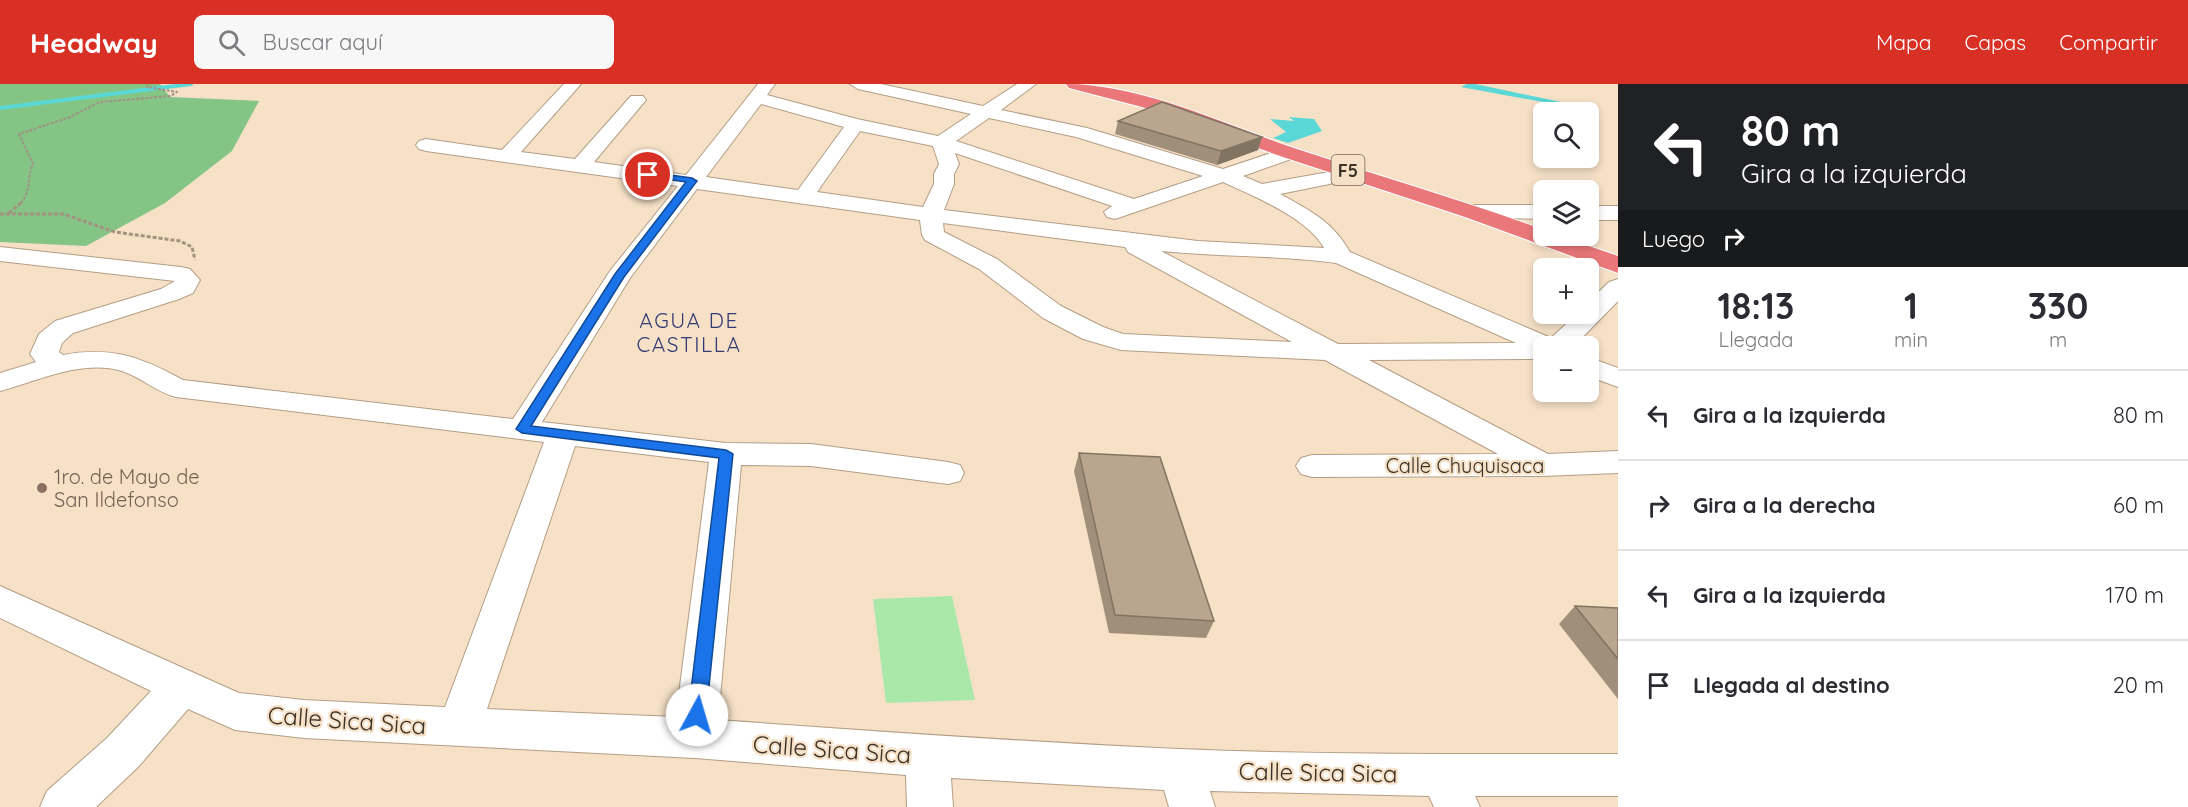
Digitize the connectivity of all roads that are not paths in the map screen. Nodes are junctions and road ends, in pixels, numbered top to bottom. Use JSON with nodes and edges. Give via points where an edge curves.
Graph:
{"nodes":[{"id":1,"x":573,"y":84,"type":"edge"},
{"id":2,"x":858,"y":84,"type":"edge"},
{"id":3,"x":1028,"y":84,"type":"edge"},
{"id":4,"x":1075,"y":84,"type":"edge"},
{"id":5,"x":888,"y":87,"type":"edge"},
{"id":6,"x":762,"y":91,"type":"edge"},
{"id":7,"x":637,"y":99,"type":"dead end"},
{"id":8,"x":985,"y":111,"type":"junction"},
{"id":9,"x":855,"y":124,"type":"junction"},
{"id":10,"x":941,"y":142,"type":"junction"},
{"id":11,"x":426,"y":145,"type":"dead end"},
{"id":12,"x":1290,"y":153,"type":"junction"},
{"id":13,"x":507,"y":156,"type":"junction"},
{"id":14,"x":580,"y":166,"type":"junction"},
{"id":15,"x":1357,"y":173,"type":"junction"},
{"id":16,"x":1226,"y":176,"type":"junction"},
{"id":17,"x":692,"y":181,"type":"junction"},
{"id":18,"x":1260,"y":191,"type":"junction"},
{"id":19,"x":804,"y":196,"type":"junction"},
{"id":20,"x":1135,"y":206,"type":"junction"},
{"id":21,"x":1473,"y":212,"type":"junction"},
{"id":22,"x":1533,"y":212,"type":"edge"},
{"id":23,"x":1599,"y":213,"type":"edge"},
{"id":24,"x":1618,"y":213,"type":"edge"},
{"id":25,"x":931,"y":214,"type":"junction"},
{"id":26,"x":1058,"y":232,"type":"junction"},
{"id":27,"x":1119,"y":239,"type":"junction"},
{"id":28,"x":0,"y":254,"type":"edge"},
{"id":29,"x":1341,"y":257,"type":"junction"},
{"id":30,"x":1618,"y":264,"type":"edge"},
{"id":31,"x":1618,"y":287,"type":"edge"},
{"id":32,"x":1569,"y":336,"type":"edge"},
{"id":33,"x":1533,"y":340,"type":"edge"},
{"id":34,"x":1533,"y":351,"type":"edge"},
{"id":35,"x":1336,"y":352,"type":"junction"},
{"id":36,"x":57,"y":365,"type":"junction"},
{"id":37,"x":1599,"y":370,"type":"edge"},
{"id":38,"x":1618,"y":378,"type":"edge"},
{"id":39,"x":0,"y":382,"type":"edge"},
{"id":40,"x":522,"y":429,"type":"junction"},
{"id":41,"x":563,"y":434,"type":"junction"},
{"id":42,"x":726,"y":454,"type":"junction"},
{"id":43,"x":1618,"y":462,"type":"edge"},
{"id":44,"x":1543,"y":465,"type":"junction"},
{"id":45,"x":1312,"y":466,"type":"dead end"},
{"id":46,"x":948,"y":473,"type":"dead end"},
{"id":47,"x":0,"y":601,"type":"edge"},
{"id":48,"x":182,"y":686,"type":"junction"},
{"id":49,"x":459,"y":727,"type":"junction"},
{"id":50,"x":695,"y":738,"type":"junction"},
{"id":51,"x":928,"y":756,"type":"junction"},
{"id":52,"x":1618,"y":775,"type":"edge"},
{"id":53,"x":1186,"y":788,"type":"edge"},
{"id":54,"x":1450,"y":791,"type":"edge"},
{"id":55,"x":63,"y":807,"type":"edge"},
{"id":56,"x":930,"y":807,"type":"edge"}],
"edges":[{"from":1,"to":13,"type":"street"},
{"from":2,"to":5,"type":"street"},
{"from":3,"to":8,"type":"street"},
{"from":4,"to":12,"type":"highway","number":"F5","via":[[1148,103]]},
{"from":5,"to":8,"type":"street"},
{"from":6,"to":9,"type":"street"},
{"from":6,"to":17,"type":"street"},
{"from":7,"to":14,"type":"street"},
{"from":8,"to":10,"type":"street"},
{"from":8,"to":16,"type":"street","via":[[1080,132]]},
{"from":9,"to":10,"type":"street"},
{"from":9,"to":19,"type":"street"},
{"from":10,"to":20,"type":"street"},
{"from":10,"to":25,"type":"street","via":[[949,164]]},
{"from":11,"to":13,"type":"street"},
{"from":12,"to":15,"type":"highway","number":"F5"},
{"from":12,"to":16,"type":"street"},
{"from":13,"to":14,"type":"street"},
{"from":14,"to":17,"type":"street"},
{"from":15,"to":18,"type":"street"},
{"from":15,"to":21,"type":"highway","number":"F5"},
{"from":16,"to":18,"type":"street"},
{"from":16,"to":20,"type":"street"},
{"from":17,"to":19,"type":"street"},
{"from":17,"to":40,"type":"street","via":[[619,276]]},
{"from":18,"to":29,"type":"street","via":[[1304,215],[1329,236]]},
{"from":19,"to":25,"type":"street"},
{"from":20,"to":26,"type":"street"},
{"from":21,"to":22,"type":"street"},
{"from":21,"to":30,"type":"highway","number":"F5"},
{"from":23,"to":24,"type":"street"},
{"from":25,"to":26,"type":"street"},
{"from":25,"to":35,"type":"street","via":[[933,235],[988,264],[1052,312],[1093,333],[1121,342]]},
{"from":26,"to":27,"type":"street"},
{"from":27,"to":29,"type":"street"},
{"from":27,"to":35,"type":"street"},
{"from":28,"to":36,"type":"street","via":[[161,271],[181,274],[188,280],[184,288],[170,294],[64,327],[49,340],[44,354]]},
{"from":29,"to":33,"type":"street"},
{"from":31,"to":32,"type":"street"},
{"from":34,"to":35,"type":"street"},
{"from":35,"to":44,"type":"street"},
{"from":36,"to":39,"type":"street"},
{"from":36,"to":40,"type":"street","via":[[93,360],[122,362],[176,388]]},
{"from":37,"to":38,"type":"street"},
{"from":40,"to":41,"type":"street"},
{"from":41,"to":42,"type":"street"},
{"from":41,"to":49,"type":"street"},
{"from":42,"to":46,"type":"street","via":[[812,455]]},
{"from":42,"to":50,"type":"street"},
{"from":43,"to":44,"type":"street","name":"Calle Chuquisaca"},
{"from":44,"to":45,"type":"street","name":"Calle Chuquisaca"},
{"from":47,"to":48,"type":"street","name":"Calle Sica Sica"},
{"from":48,"to":49,"type":"street","name":"Calle Sica Sica","via":[[235,711],[304,719]]},
{"from":48,"to":55,"type":"street","via":[[123,752]]},
{"from":49,"to":50,"type":"street","name":"Calle Sica Sica"},
{"from":50,"to":51,"type":"street","name":"Calle Sica Sica"},
{"from":51,"to":53,"type":"street","name":"Calle Sica Sica"},
{"from":51,"to":56,"type":"street"},
{"from":52,"to":54,"type":"street","name":"Calle Sica Sica"},
{"from":53,"to":54,"type":"street","name":"Calle Sica Sica"}]}
